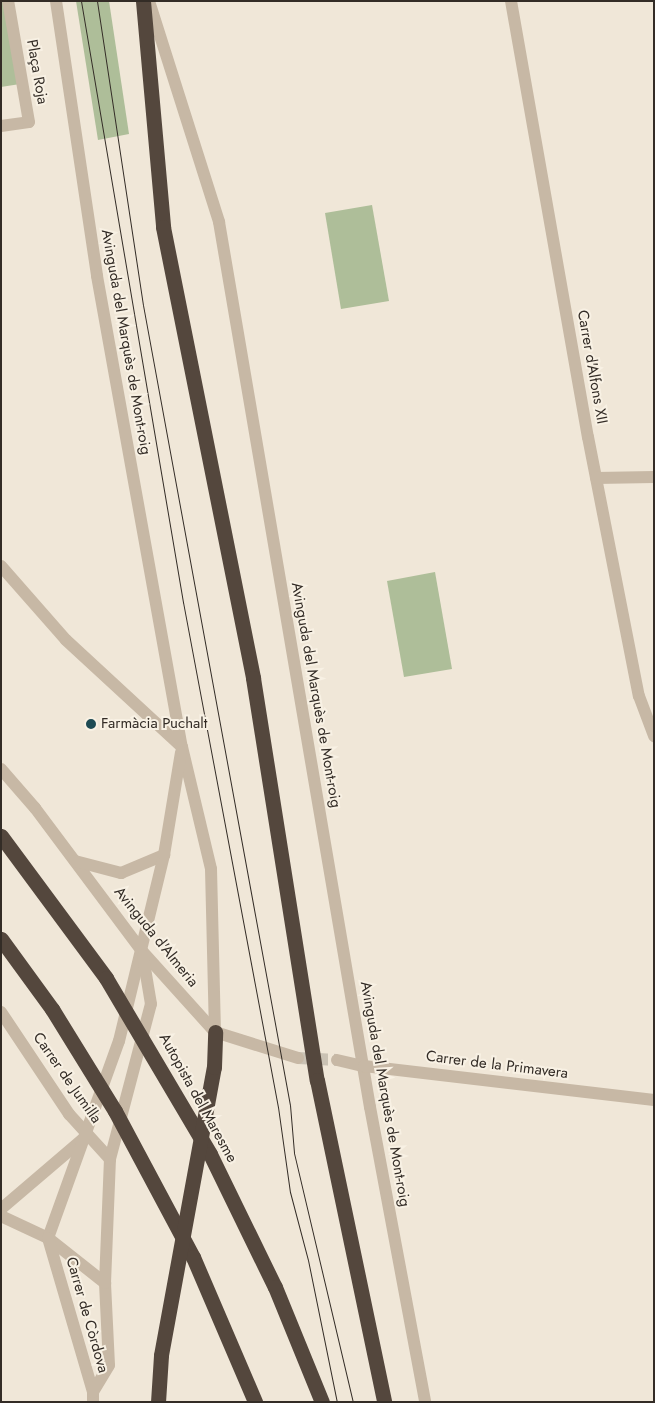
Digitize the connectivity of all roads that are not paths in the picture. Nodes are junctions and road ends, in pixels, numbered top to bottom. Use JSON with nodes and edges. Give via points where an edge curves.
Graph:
{"nodes":[{"id":1,"x":8,"y":1,"type":"edge"},
{"id":2,"x":56,"y":1,"type":"edge"},
{"id":3,"x":143,"y":1,"type":"edge"},
{"id":4,"x":149,"y":1,"type":"edge"},
{"id":5,"x":511,"y":1,"type":"edge"},
{"id":6,"x":1,"y":126,"type":"edge"},
{"id":7,"x":654,"y":477,"type":"edge"},
{"id":8,"x":596,"y":478,"type":"junction"},
{"id":9,"x":1,"y":566,"type":"edge"},
{"id":10,"x":654,"y":736,"type":"edge"},
{"id":11,"x":182,"y":747,"type":"junction"},
{"id":12,"x":1,"y":769,"type":"edge"},
{"id":13,"x":1,"y":836,"type":"edge"},
{"id":14,"x":164,"y":855,"type":"junction"},
{"id":15,"x":76,"y":861,"type":"junction"},
{"id":16,"x":1,"y":939,"type":"edge"},
{"id":17,"x":142,"y":951,"type":"junction"},
{"id":18,"x":1,"y":1012,"type":"edge"},
{"id":19,"x":215,"y":1032,"type":"junction"},
{"id":20,"x":298,"y":1058,"type":"tunnel mouth"},
{"id":21,"x":337,"y":1060,"type":"tunnel mouth"},
{"id":22,"x":364,"y":1066,"type":"junction"},
{"id":23,"x":654,"y":1100,"type":"edge"},
{"id":24,"x":86,"y":1136,"type":"junction"},
{"id":25,"x":110,"y":1159,"type":"junction"},
{"id":26,"x":1,"y":1209,"type":"edge"},
{"id":27,"x":1,"y":1216,"type":"edge"},
{"id":28,"x":48,"y":1238,"type":"junction"},
{"id":29,"x":105,"y":1284,"type":"junction"},
{"id":30,"x":93,"y":1397,"type":"edge"},
{"id":31,"x":158,"y":1402,"type":"edge"},
{"id":32,"x":256,"y":1402,"type":"edge"},
{"id":33,"x":322,"y":1402,"type":"edge"},
{"id":34,"x":384,"y":1402,"type":"edge"},
{"id":35,"x":424,"y":1402,"type":"edge"}],
"edges":[{"from":1,"to":6,"type":"street","name":"Plaça Roja","via":[[29,122]]},
{"from":2,"to":11,"type":"street","name":"Avinguda del Marquès de Mont-roig","via":[[97,276]]},
{"from":3,"to":34,"type":"highway","via":[[164,227],[253,678],[317,1080]]},
{"from":4,"to":22,"type":"street","name":"Avinguda del Marquès de Mont-roig","via":[[219,222]]},
{"from":5,"to":8,"type":"street","name":"Carrer d'Alfons XII"},
{"from":7,"to":8,"type":"street"},
{"from":8,"to":10,"type":"street","name":"Carrer d'Alfons XII","via":[[639,696]]},
{"from":9,"to":11,"type":"street","via":[[66,640]]},
{"from":11,"to":14,"type":"street","name":"Avinguda del Marquès de Mont-roig"},
{"from":11,"to":19,"type":"street","name":"Avinguda del Marquès de Mont-roig","via":[[211,869]]},
{"from":12,"to":15,"type":"street","name":"Avinguda d'Almeria"},
{"from":13,"to":33,"type":"highway","name":"Autopista del Maresme","via":[[106,978],[196,1130],[275,1287]]},
{"from":14,"to":15,"type":"street","name":"Avinguda d'Almeria","via":[[121,873]]},
{"from":14,"to":17,"type":"street","name":"Avinguda del Marquès de Mont-roig"},
{"from":15,"to":17,"type":"street","name":"Avinguda d'Almeria"},
{"from":16,"to":32,"type":"highway","via":[[52,1010],[116,1111],[200,1272]]},
{"from":17,"to":19,"type":"street","name":"Avinguda d'Almeria"},
{"from":17,"to":24,"type":"street","name":"Avinguda del Marquès de Mont-roig","via":[[119,1041]]},
{"from":17,"to":25,"type":"street","name":"Avinguda del Marquès de Mont-roig","via":[[151,1004]]},
{"from":18,"to":24,"type":"street","name":"Carrer de Jumilla"},
{"from":19,"to":20,"type":"street"},
{"from":19,"to":31,"type":"highway","via":[[214,1068],[161,1355]]},
{"from":21,"to":22,"type":"street","name":"Carrer de la Primavera"},
{"from":22,"to":23,"type":"street","name":"Carrer de la Primavera"},
{"from":22,"to":35,"type":"street","name":"Avinguda del Marquès de Mont-roig"},
{"from":24,"to":25,"type":"street","name":"Carrer de Jumilla"},
{"from":24,"to":26,"type":"street"},
{"from":24,"to":28,"type":"street","name":"Avinguda del Marquès de Mont-roig"},
{"from":25,"to":29,"type":"street","name":"Avinguda del Marquès de Mont-roig"},
{"from":27,"to":28,"type":"street","name":"Carrer de Còrdova"},
{"from":28,"to":29,"type":"street","name":"Carrer de Còrdova"},
{"from":28,"to":30,"type":"street","name":"Carrer de Còrdova"},
{"from":29,"to":30,"type":"street","name":"Avinguda del Marquès de Mont-roig","via":[[109,1365]]}]}
